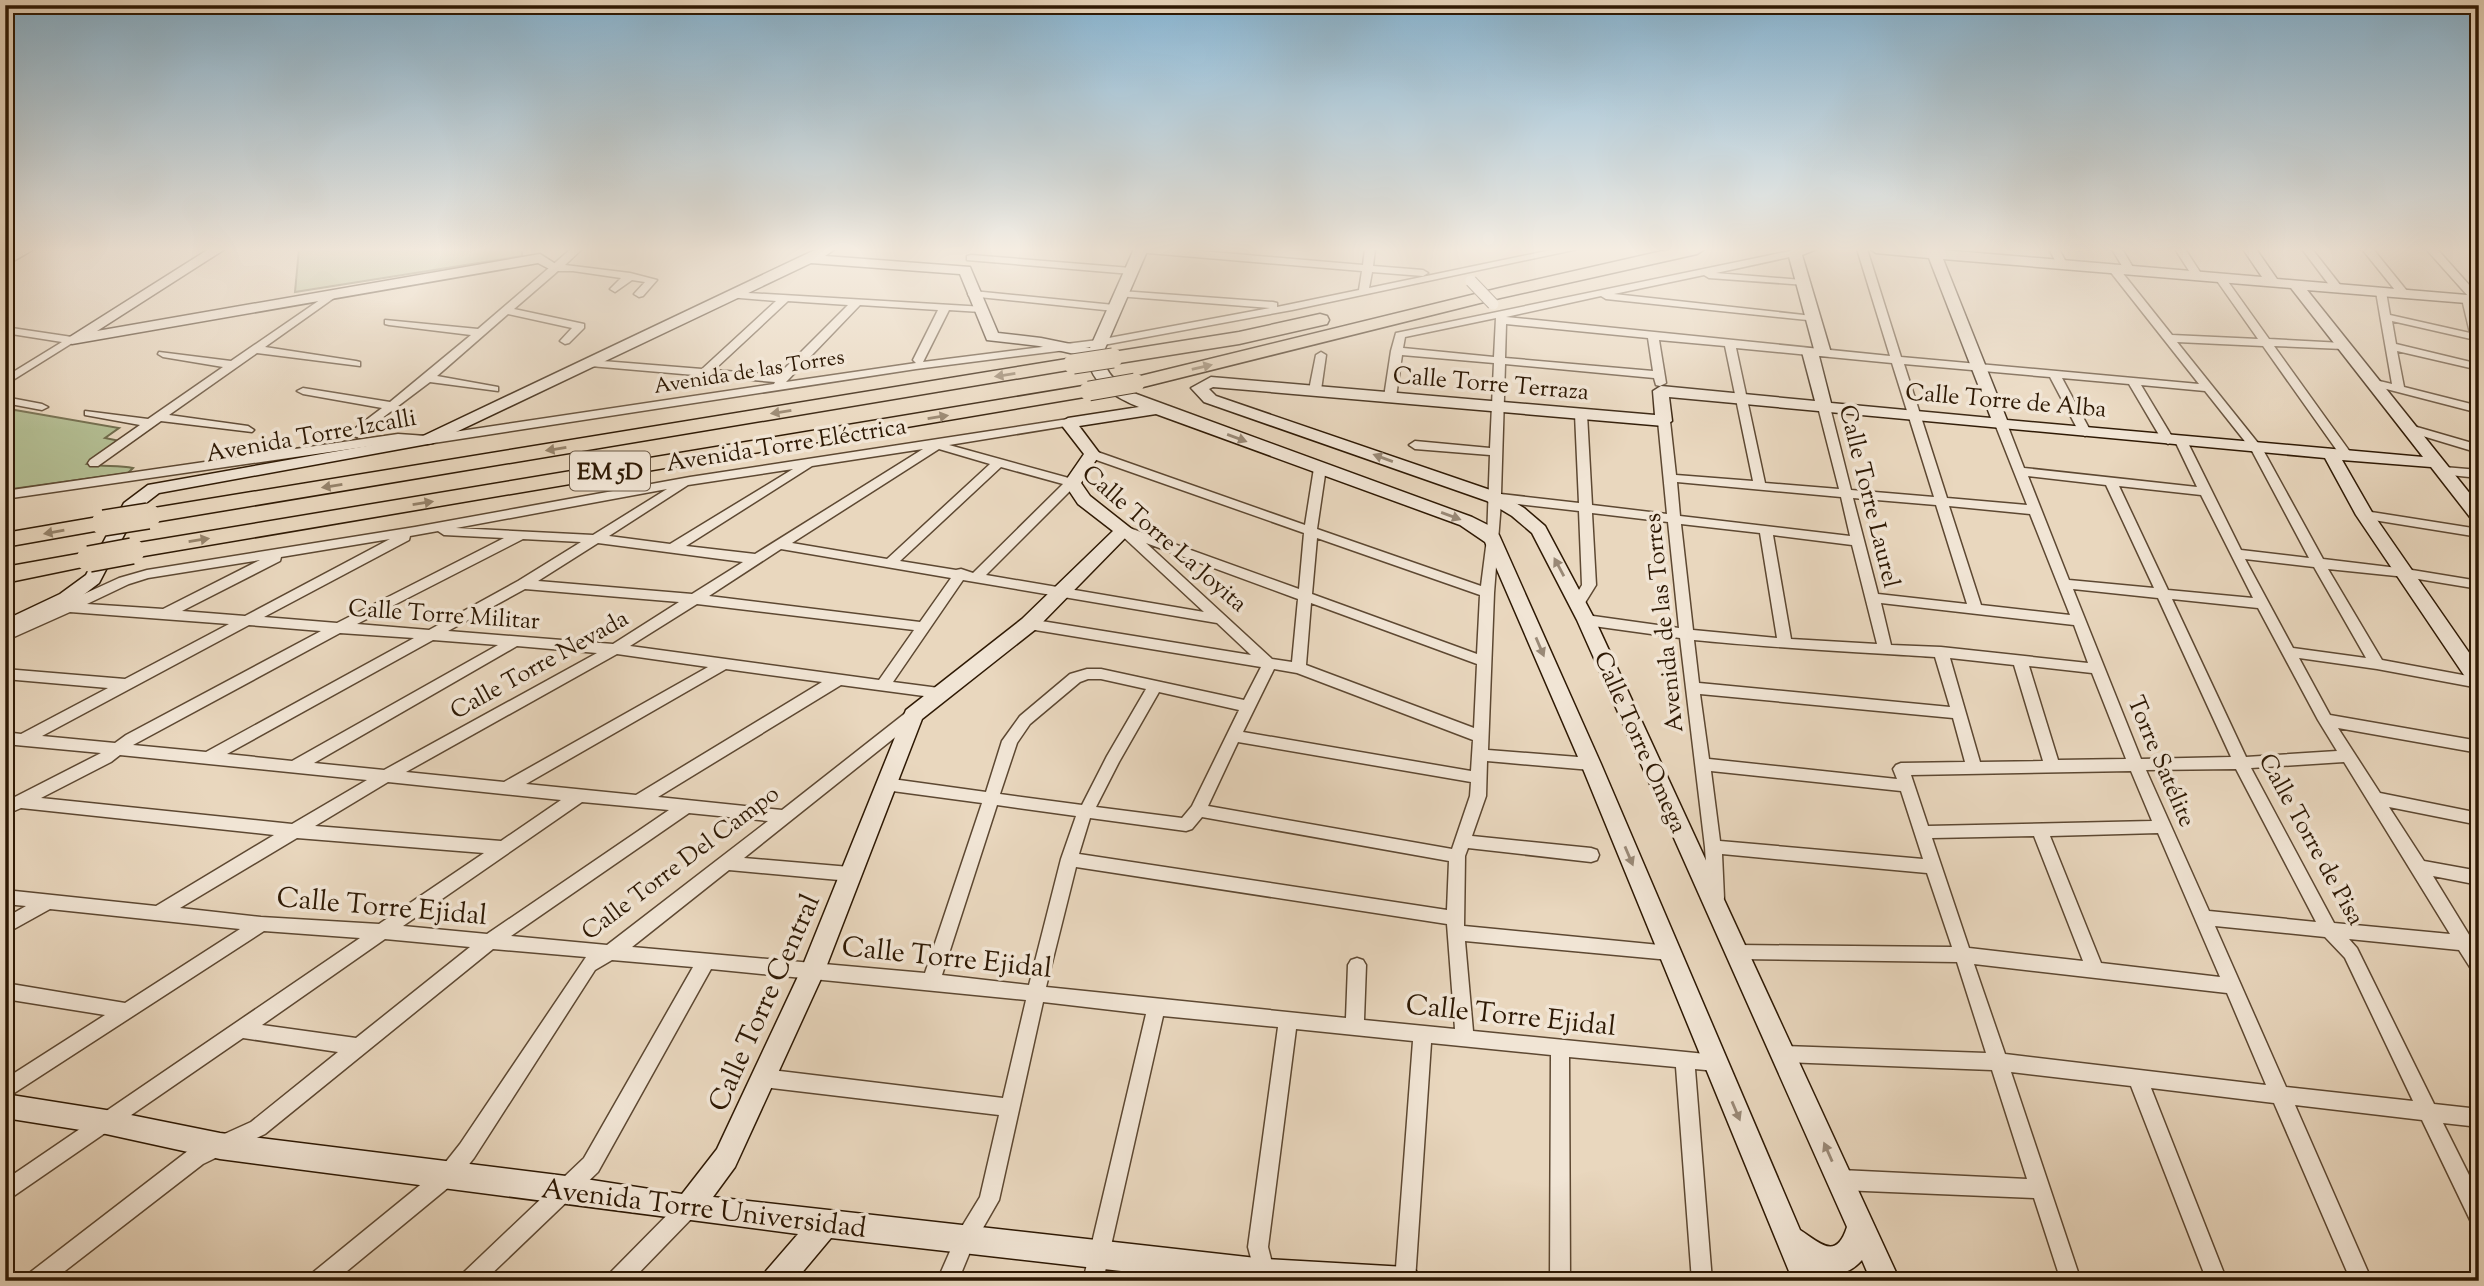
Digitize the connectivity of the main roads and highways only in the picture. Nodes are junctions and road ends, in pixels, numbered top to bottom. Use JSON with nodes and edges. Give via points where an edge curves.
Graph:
{"nodes":[{"id":1,"x":1374,"y":309,"type":"edge"},
{"id":2,"x":1435,"y":309,"type":"edge"},
{"id":3,"x":5,"y":540,"type":"edge"},
{"id":4,"x":5,"y":575,"type":"edge"}],
"edges":[{"from":1,"to":3,"type":"highway","number":"EM 5D","one_way":true,"bridge":true,"via":[[1239,338],[1066,356]]},
{"from":4,"to":2,"type":"highway","number":"EM 5D","one_way":true,"bridge":true,"via":[[1135,383]]}]}
